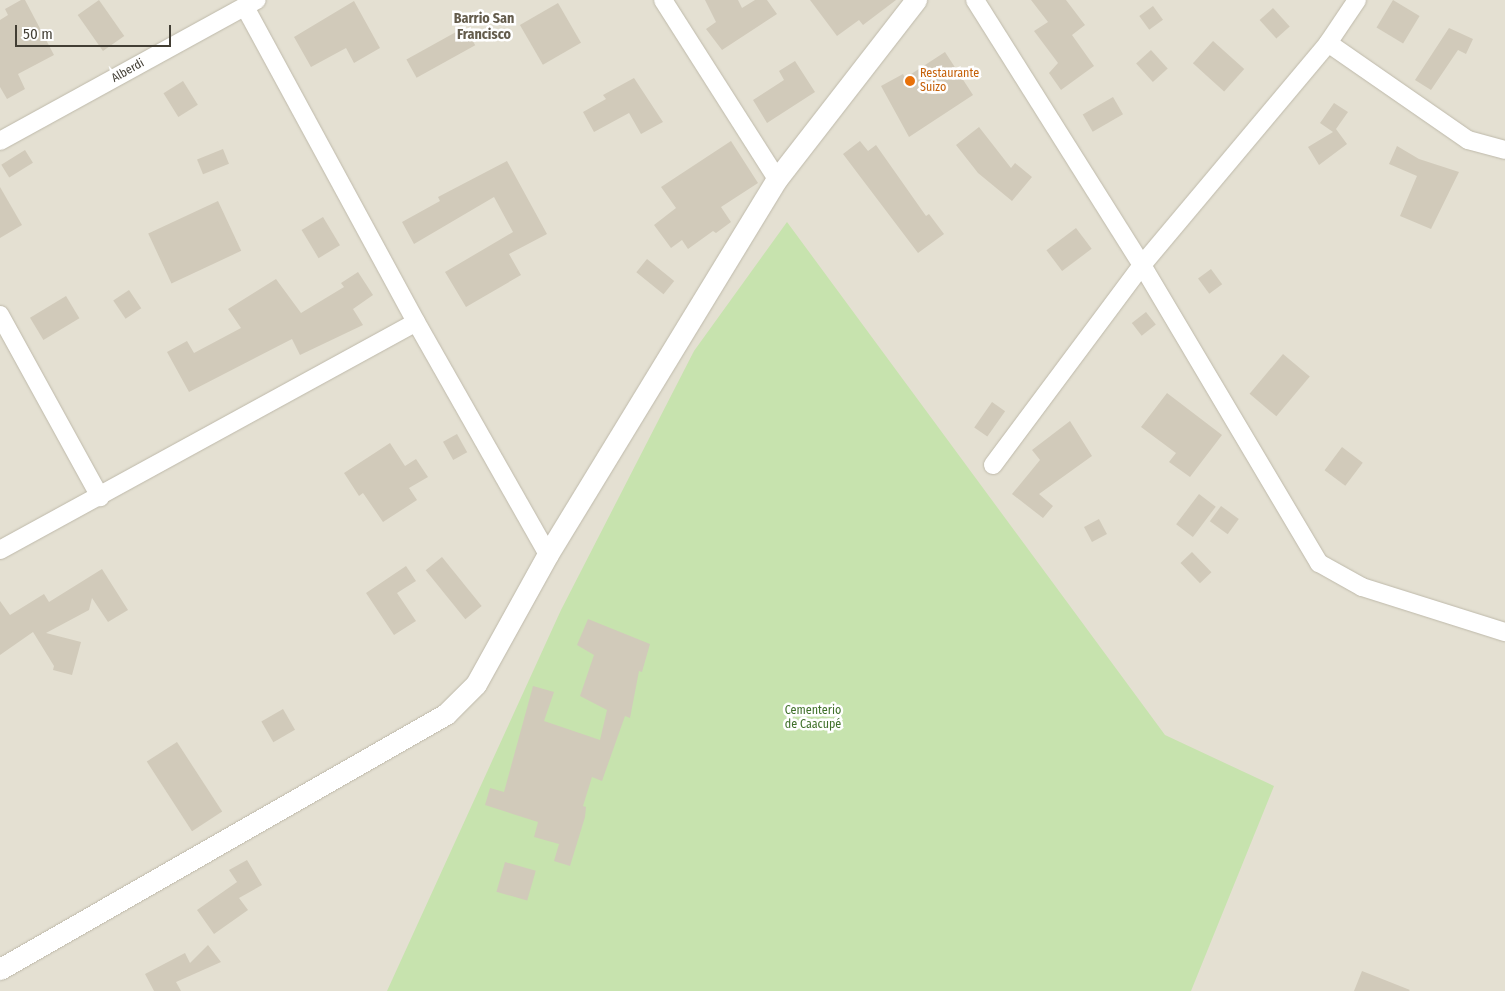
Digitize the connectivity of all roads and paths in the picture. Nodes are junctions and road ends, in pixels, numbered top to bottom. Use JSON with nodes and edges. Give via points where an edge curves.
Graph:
{"nodes":[{"id":1,"x":663,"y":0,"type":"edge"},
{"id":2,"x":916,"y":0,"type":"edge"},
{"id":3,"x":975,"y":0,"type":"edge"},
{"id":4,"x":1357,"y":0,"type":"edge"},
{"id":5,"x":251,"y":4,"type":"edge"},
{"id":6,"x":1328,"y":43,"type":"junction"},
{"id":7,"x":0,"y":141,"type":"edge"},
{"id":8,"x":1505,"y":150,"type":"edge"},
{"id":9,"x":777,"y":179,"type":"junction"},
{"id":10,"x":1142,"y":265,"type":"junction"},
{"id":11,"x":0,"y":315,"type":"edge"},
{"id":12,"x":416,"y":322,"type":"junction"},
{"id":13,"x":993,"y":465,"type":"dead end"},
{"id":14,"x":100,"y":497,"type":"junction"},
{"id":15,"x":0,"y":550,"type":"edge"},
{"id":16,"x":548,"y":554,"type":"junction"},
{"id":17,"x":1505,"y":632,"type":"edge"},
{"id":18,"x":0,"y":969,"type":"edge"}],
"edges":[{"from":1,"to":9,"type":"street"},
{"from":2,"to":9,"type":"street"},
{"from":3,"to":10,"type":"street"},
{"from":4,"to":6,"type":"street"},
{"from":5,"to":7,"type":"street","name":"Alberdi"},
{"from":5,"to":12,"type":"street"},
{"from":6,"to":8,"type":"street","via":[[1468,140]]},
{"from":6,"to":10,"type":"street"},
{"from":9,"to":16,"type":"street"},
{"from":10,"to":13,"type":"street"},
{"from":10,"to":17,"type":"street","via":[[1319,563],[1362,586]]},
{"from":11,"to":14,"type":"street"},
{"from":12,"to":14,"type":"street"},
{"from":12,"to":16,"type":"street"},
{"from":14,"to":15,"type":"street"},
{"from":16,"to":18,"type":"street","via":[[476,684],[446,714]]}]}
